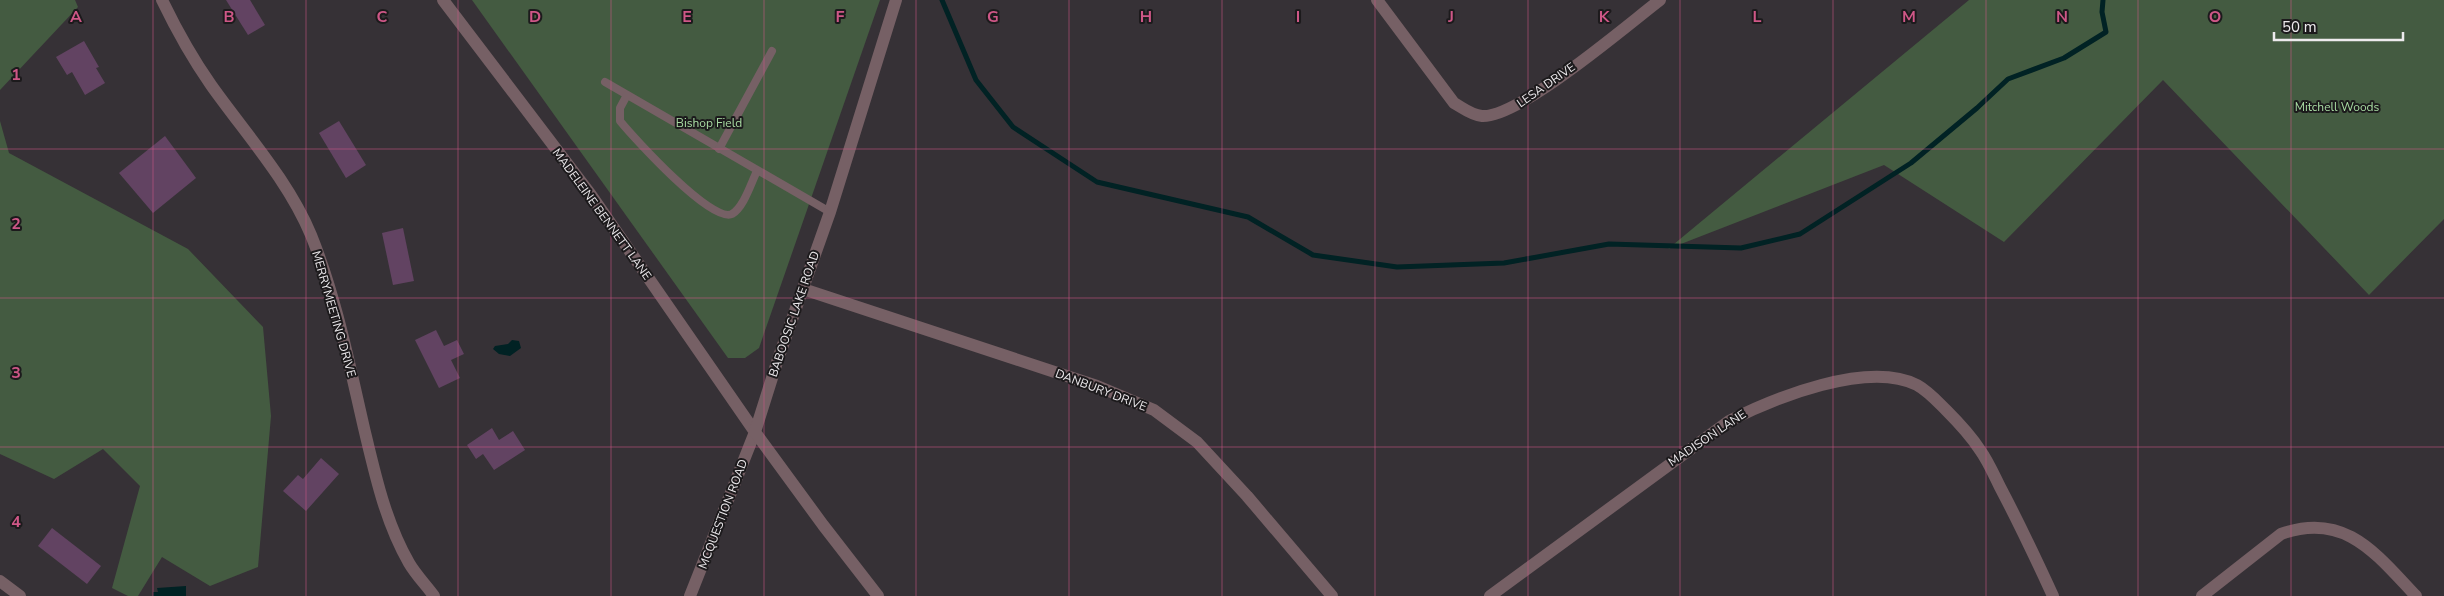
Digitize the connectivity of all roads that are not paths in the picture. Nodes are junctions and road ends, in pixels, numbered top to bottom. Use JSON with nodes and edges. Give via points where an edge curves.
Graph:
{"nodes":[{"id":1,"x":162,"y":0,"type":"edge"},
{"id":2,"x":443,"y":0,"type":"edge"},
{"id":3,"x":896,"y":0,"type":"edge"},
{"id":4,"x":1377,"y":0,"type":"edge"},
{"id":5,"x":1660,"y":0,"type":"edge"},
{"id":6,"x":772,"y":50,"type":"dead end"},
{"id":7,"x":605,"y":82,"type":"dead end"},
{"id":8,"x":628,"y":95,"type":"junction"},
{"id":9,"x":719,"y":149,"type":"junction"},
{"id":10,"x":757,"y":171,"type":"junction"},
{"id":11,"x":830,"y":212,"type":"junction"},
{"id":12,"x":803,"y":288,"type":"junction"},
{"id":13,"x":755,"y":432,"type":"junction"},
{"id":14,"x":0,"y":581,"type":"edge"},
{"id":15,"x":20,"y":596,"type":"edge"},
{"id":16,"x":434,"y":596,"type":"edge"},
{"id":17,"x":690,"y":596,"type":"edge"},
{"id":18,"x":878,"y":596,"type":"edge"},
{"id":19,"x":1332,"y":596,"type":"edge"},
{"id":20,"x":1490,"y":596,"type":"edge"},
{"id":21,"x":2053,"y":596,"type":"edge"},
{"id":22,"x":2202,"y":596,"type":"edge"},
{"id":23,"x":2416,"y":596,"type":"edge"}],
"edges":[{"from":1,"to":16,"type":"street","name":"MERRYMEETING DRIVE","via":[[209,83],[292,198],[310,234],[341,329],[378,488],[410,565]]},
{"from":2,"to":13,"type":"street","name":"MADELEINE BENNETT LANE","via":[[591,195]]},
{"from":3,"to":11,"type":"street","name":"BABOOSIC LAKE ROAD"},
{"from":4,"to":5,"type":"street","name":"LESA DRIVE","via":[[1454,103],[1481,116],[1494,115],[1524,102]]},
{"from":6,"to":9,"type":"lane"},
{"from":7,"to":8,"type":"lane"},
{"from":8,"to":9,"type":"lane"},
{"from":8,"to":10,"type":"lane","via":[[620,108],[620,122],[653,159],[712,210],[733,214],[741,205]]},
{"from":9,"to":10,"type":"lane"},
{"from":10,"to":11,"type":"lane"},
{"from":11,"to":12,"type":"street","name":"BABOOSIC LAKE ROAD"},
{"from":12,"to":13,"type":"street","name":"BABOOSIC LAKE ROAD"},
{"from":12,"to":19,"type":"street","name":"DANBURY DRIVE","via":[[1097,386],[1154,410],[1197,442]]},
{"from":13,"to":17,"type":"street","name":"MCQUESTION ROAD"},
{"from":13,"to":18,"type":"street"},
{"from":14,"to":15,"type":"street"},
{"from":20,"to":21,"type":"street","name":"MADISON LANE","via":[[1729,421],[1785,396],[1852,378],[1875,378],[1898,379],[1917,385],[1934,397],[1980,450],[2020,524]]},
{"from":22,"to":23,"type":"street","via":[[2281,534],[2296,528],[2324,527],[2361,541]]}]}
